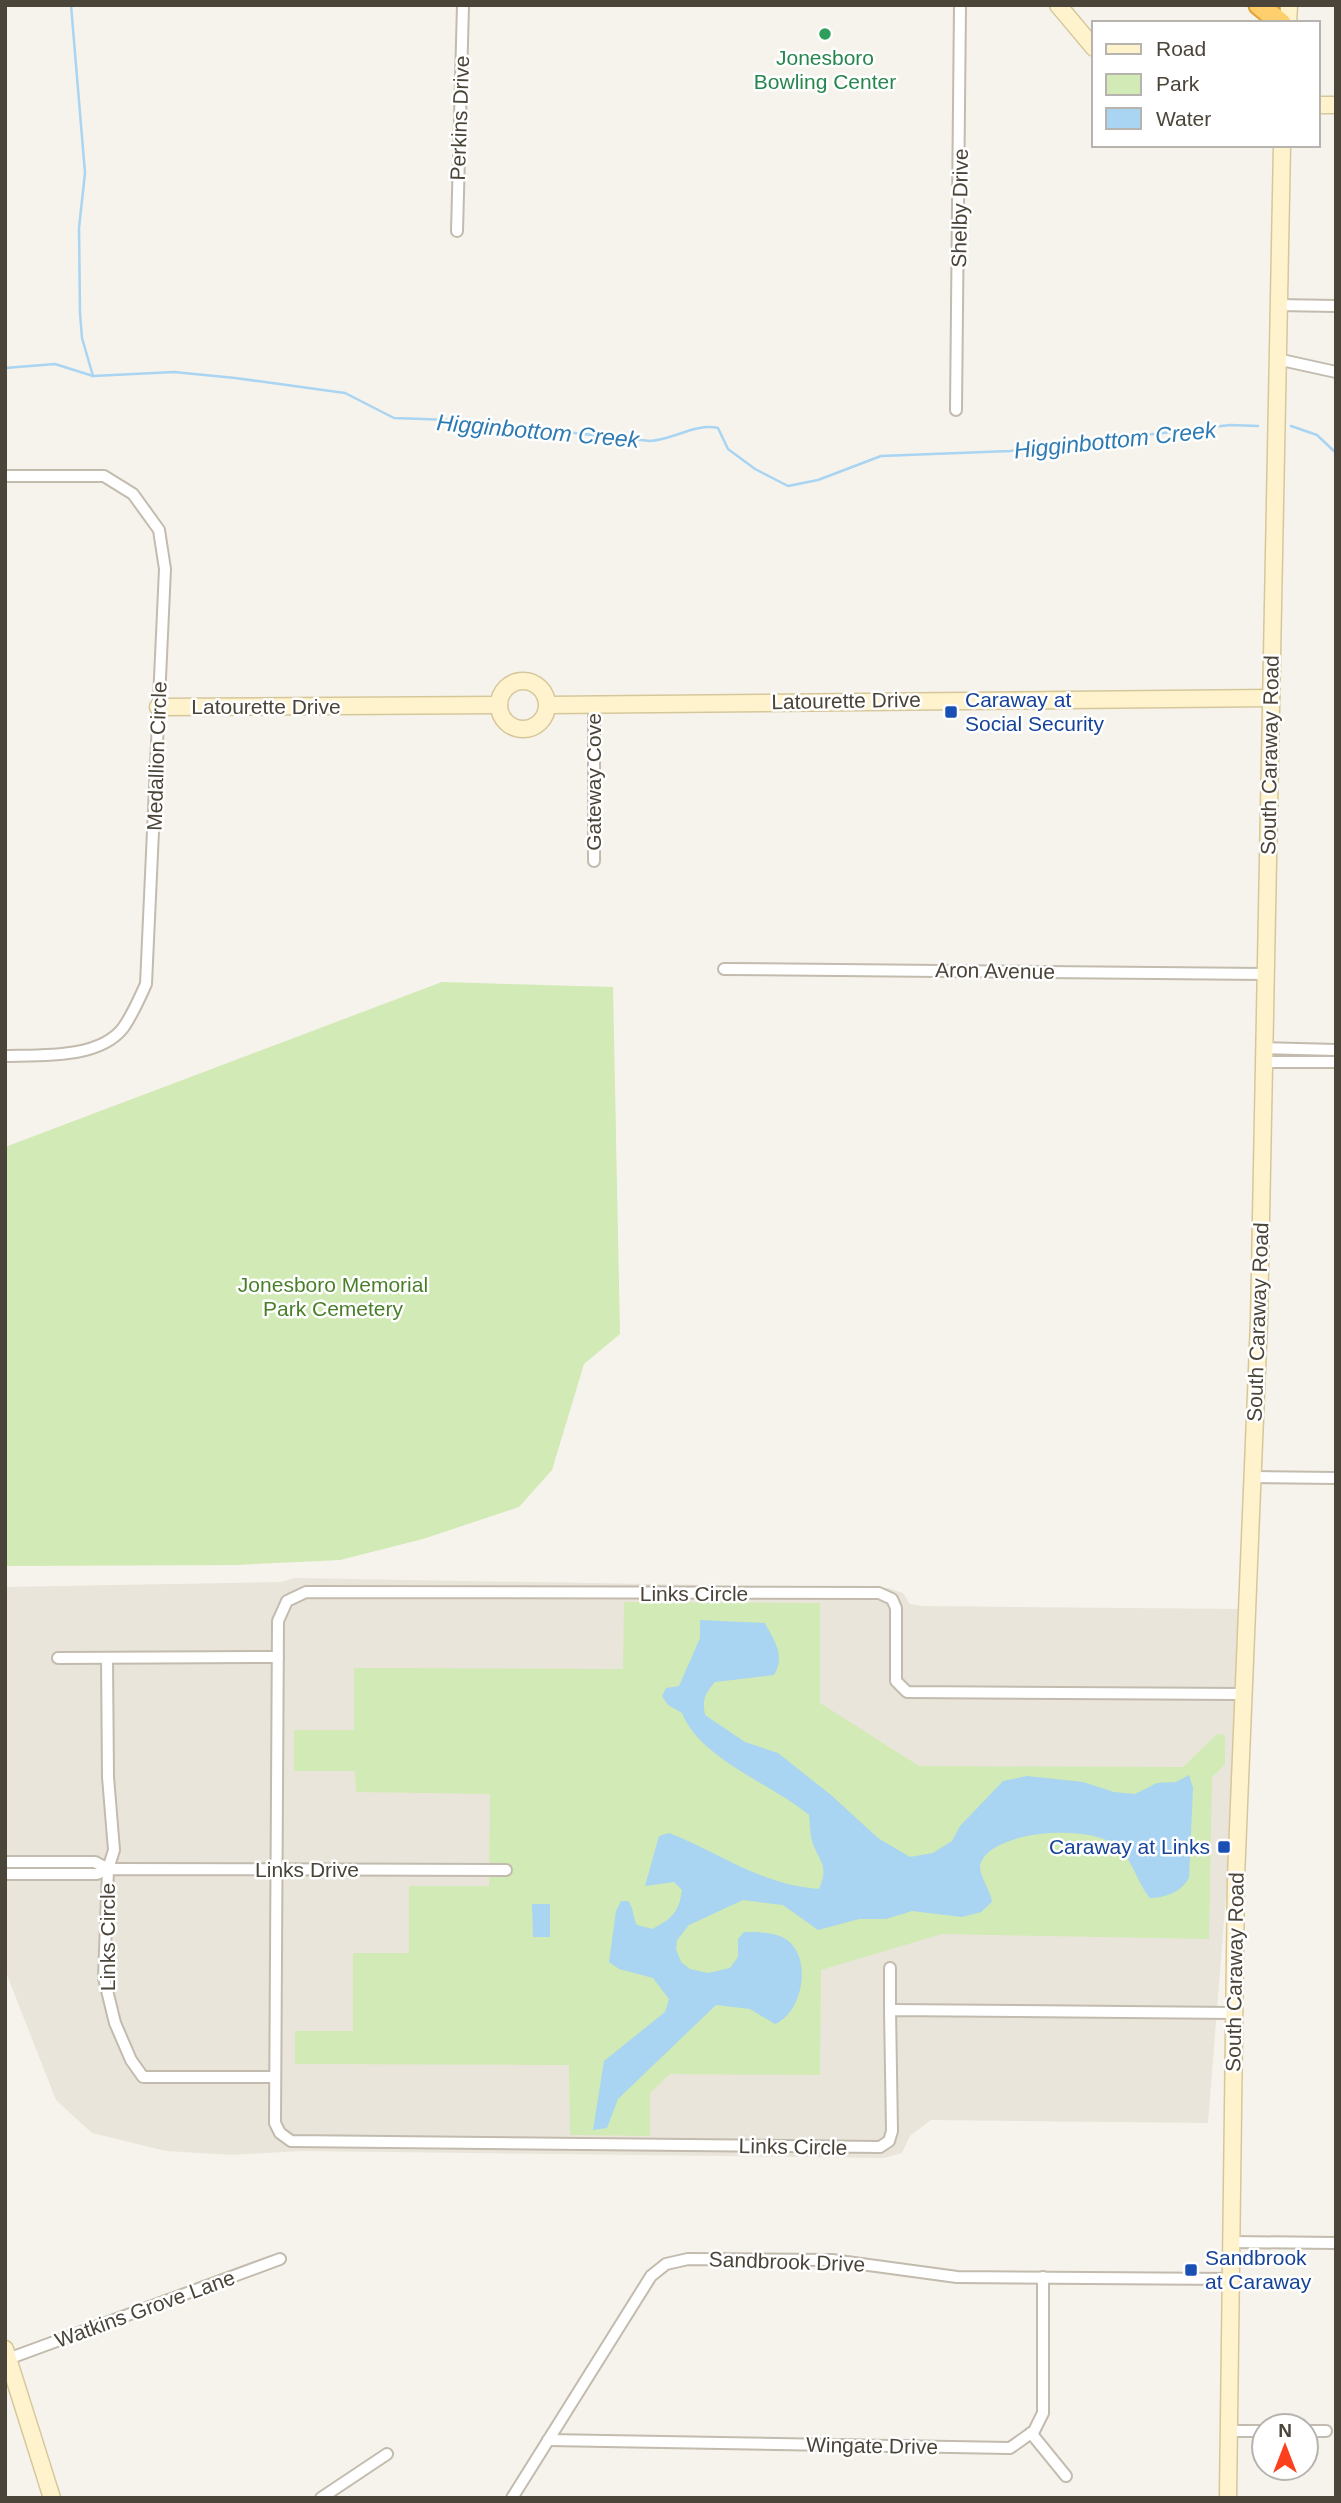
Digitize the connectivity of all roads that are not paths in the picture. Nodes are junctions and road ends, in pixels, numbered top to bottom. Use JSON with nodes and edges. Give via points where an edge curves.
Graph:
{"nodes":[{"id":1,"x":463,"y":5,"type":"edge"},
{"id":2,"x":960,"y":5,"type":"edge"},
{"id":3,"x":1058,"y":5,"type":"edge"},
{"id":4,"x":1259,"y":5,"type":"edge"},
{"id":5,"x":1279,"y":21,"type":"edge"},
{"id":6,"x":1092,"y":46,"type":"edge"},
{"id":7,"x":1282,"y":147,"type":"edge"},
{"id":8,"x":457,"y":231,"type":"dead end"},
{"id":9,"x":1278,"y":305,"type":"junction"},
{"id":10,"x":1336,"y":306,"type":"edge"},
{"id":11,"x":1277,"y":359,"type":"junction"},
{"id":12,"x":1336,"y":372,"type":"edge"},
{"id":13,"x":957,"y":410,"type":"dead end"},
{"id":14,"x":5,"y":476,"type":"edge"},
{"id":15,"x":1271,"y":698,"type":"junction"},
{"id":16,"x":594,"y":702,"type":"junction"},
{"id":17,"x":499,"y":705,"type":"junction"},
{"id":18,"x":548,"y":705,"type":"junction"},
{"id":19,"x":158,"y":707,"type":"junction"},
{"id":20,"x":594,"y":861,"type":"dead end"},
{"id":21,"x":724,"y":969,"type":"dead end"},
{"id":22,"x":1266,"y":974,"type":"junction"},
{"id":23,"x":1336,"y":1050,"type":"edge"},
{"id":24,"x":1264,"y":1055,"type":"junction"},
{"id":25,"x":5,"y":1056,"type":"edge"},
{"id":26,"x":1336,"y":1062,"type":"edge"},
{"id":27,"x":1253,"y":1477,"type":"junction"},
{"id":28,"x":1336,"y":1478,"type":"edge"},
{"id":29,"x":278,"y":1657,"type":"junction"},
{"id":30,"x":58,"y":1658,"type":"dead end"},
{"id":31,"x":107,"y":1658,"type":"junction"},
{"id":32,"x":1243,"y":1694,"type":"junction"},
{"id":33,"x":5,"y":1862,"type":"edge"},
{"id":34,"x":108,"y":1869,"type":"junction"},
{"id":35,"x":506,"y":1870,"type":"dead end"},
{"id":36,"x":277,"y":1871,"type":"junction"},
{"id":37,"x":5,"y":1874,"type":"edge"},
{"id":38,"x":890,"y":1968,"type":"dead end"},
{"id":39,"x":890,"y":2010,"type":"junction"},
{"id":40,"x":1234,"y":2013,"type":"junction"},
{"id":41,"x":275,"y":2077,"type":"junction"},
{"id":42,"x":1231,"y":2242,"type":"junction"},
{"id":43,"x":1336,"y":2243,"type":"edge"},
{"id":44,"x":280,"y":2259,"type":"dead end"},
{"id":45,"x":1043,"y":2277,"type":"junction"},
{"id":46,"x":1231,"y":2279,"type":"junction"},
{"id":47,"x":6,"y":2356,"type":"edge"},
{"id":48,"x":1228,"y":2431,"type":"junction"},
{"id":49,"x":1250,"y":2431,"type":"edge"},
{"id":50,"x":1320,"y":2431,"type":"edge"},
{"id":51,"x":1326,"y":2431,"type":"dead end"},
{"id":52,"x":1031,"y":2433,"type":"junction"},
{"id":53,"x":548,"y":2440,"type":"junction"},
{"id":54,"x":387,"y":2454,"type":"dead end"},
{"id":55,"x":1066,"y":2476,"type":"dead end"},
{"id":56,"x":52,"y":2498,"type":"edge"},
{"id":57,"x":321,"y":2498,"type":"edge"},
{"id":58,"x":512,"y":2498,"type":"edge"},
{"id":59,"x":1228,"y":2498,"type":"edge"}],
"edges":[{"from":1,"to":8,"type":"street","name":"Perkins Drive"},
{"from":2,"to":13,"type":"street","name":"Shelby Drive"},
{"from":3,"to":6,"type":"street"},
{"from":4,"to":5,"type":"highway"},
{"from":7,"to":9,"type":"street","name":"South Caraway Road"},
{"from":9,"to":10,"type":"street"},
{"from":9,"to":11,"type":"street","name":"South Caraway Road"},
{"from":11,"to":12,"type":"street"},
{"from":11,"to":15,"type":"street","name":"South Caraway Road"},
{"from":14,"to":19,"type":"street","name":"Medallion Circle","via":[[104,476],[133,494],[159,530],[165,569]]},
{"from":15,"to":16,"type":"street","name":"Latourette Drive"},
{"from":15,"to":22,"type":"street","name":"South Caraway Road"},
{"from":16,"to":18,"type":"street","name":"Latourette Drive"},
{"from":16,"to":20,"type":"street","name":"Gateway Cove"},
{"from":17,"to":18,"type":"street","via":[[505,689],[520,681],[542,689]]},
{"from":17,"to":18,"type":"street","via":[[505,721],[519,729],[542,721]]},
{"from":17,"to":19,"type":"street","name":"Latourette Drive"},
{"from":19,"to":25,"type":"street","name":"Medallion Circle","via":[[146,984],[121,1031],[94,1046],[71,1054]]},
{"from":21,"to":22,"type":"street","name":"Aron Avenue"},
{"from":22,"to":24,"type":"street","name":"South Caraway Road"},
{"from":23,"to":24,"type":"street"},
{"from":24,"to":26,"type":"street"},
{"from":24,"to":27,"type":"street","name":"South Caraway Road"},
{"from":27,"to":28,"type":"street"},
{"from":27,"to":32,"type":"street","name":"South Caraway Road"},
{"from":29,"to":31,"type":"street"},
{"from":29,"to":32,"type":"street","name":"Links Circle","via":[[281,1611],[287,1601],[306,1592],[879,1593],[892,1599],[896,1608],[896,1681],[907,1692]]},
{"from":29,"to":36,"type":"street","name":"Links Circle"},
{"from":30,"to":31,"type":"street"},
{"from":31,"to":34,"type":"street","name":"Links Circle","via":[[114,1850]]},
{"from":32,"to":40,"type":"street","name":"South Caraway Road"},
{"from":33,"to":34,"type":"street","name":"Links Drive","via":[[95,1862]]},
{"from":34,"to":36,"type":"street","name":"Links Drive"},
{"from":34,"to":37,"type":"street","name":"Links Drive","via":[[97,1874]]},
{"from":34,"to":41,"type":"street","name":"Links Circle","via":[[105,1994],[137,2071],[143,2077]]},
{"from":35,"to":36,"type":"street","name":"Links Drive"},
{"from":36,"to":41,"type":"street","name":"Links Circle"},
{"from":38,"to":39,"type":"street"},
{"from":39,"to":40,"type":"street"},
{"from":39,"to":41,"type":"street","name":"Links Circle","via":[[892,2131],[887,2144],[874,2148],[298,2143],[285,2138],[275,2123]]},
{"from":40,"to":42,"type":"street","name":"South Caraway Road"},
{"from":42,"to":43,"type":"street"},
{"from":42,"to":46,"type":"street","name":"South Caraway Road"},
{"from":44,"to":47,"type":"street","name":"Watkins Grove Lane"},
{"from":45,"to":46,"type":"street","name":"Sandbrook Drive"},
{"from":45,"to":52,"type":"street","via":[[1043,2413]]},
{"from":45,"to":53,"type":"street","name":"Sandbrook Drive","via":[[937,2276],[832,2260],[677,2261],[651,2276]]},
{"from":46,"to":48,"type":"street","name":"South Caraway Road"},
{"from":47,"to":56,"type":"street"},
{"from":48,"to":49,"type":"street"},
{"from":48,"to":59,"type":"street","name":"South Caraway Road"},
{"from":50,"to":51,"type":"street"},
{"from":52,"to":53,"type":"street","name":"Wingate Drive","via":[[1000,2450]]},
{"from":52,"to":55,"type":"street"},
{"from":53,"to":58,"type":"street","name":"Sandbrook Drive"},
{"from":54,"to":57,"type":"street"}]}
